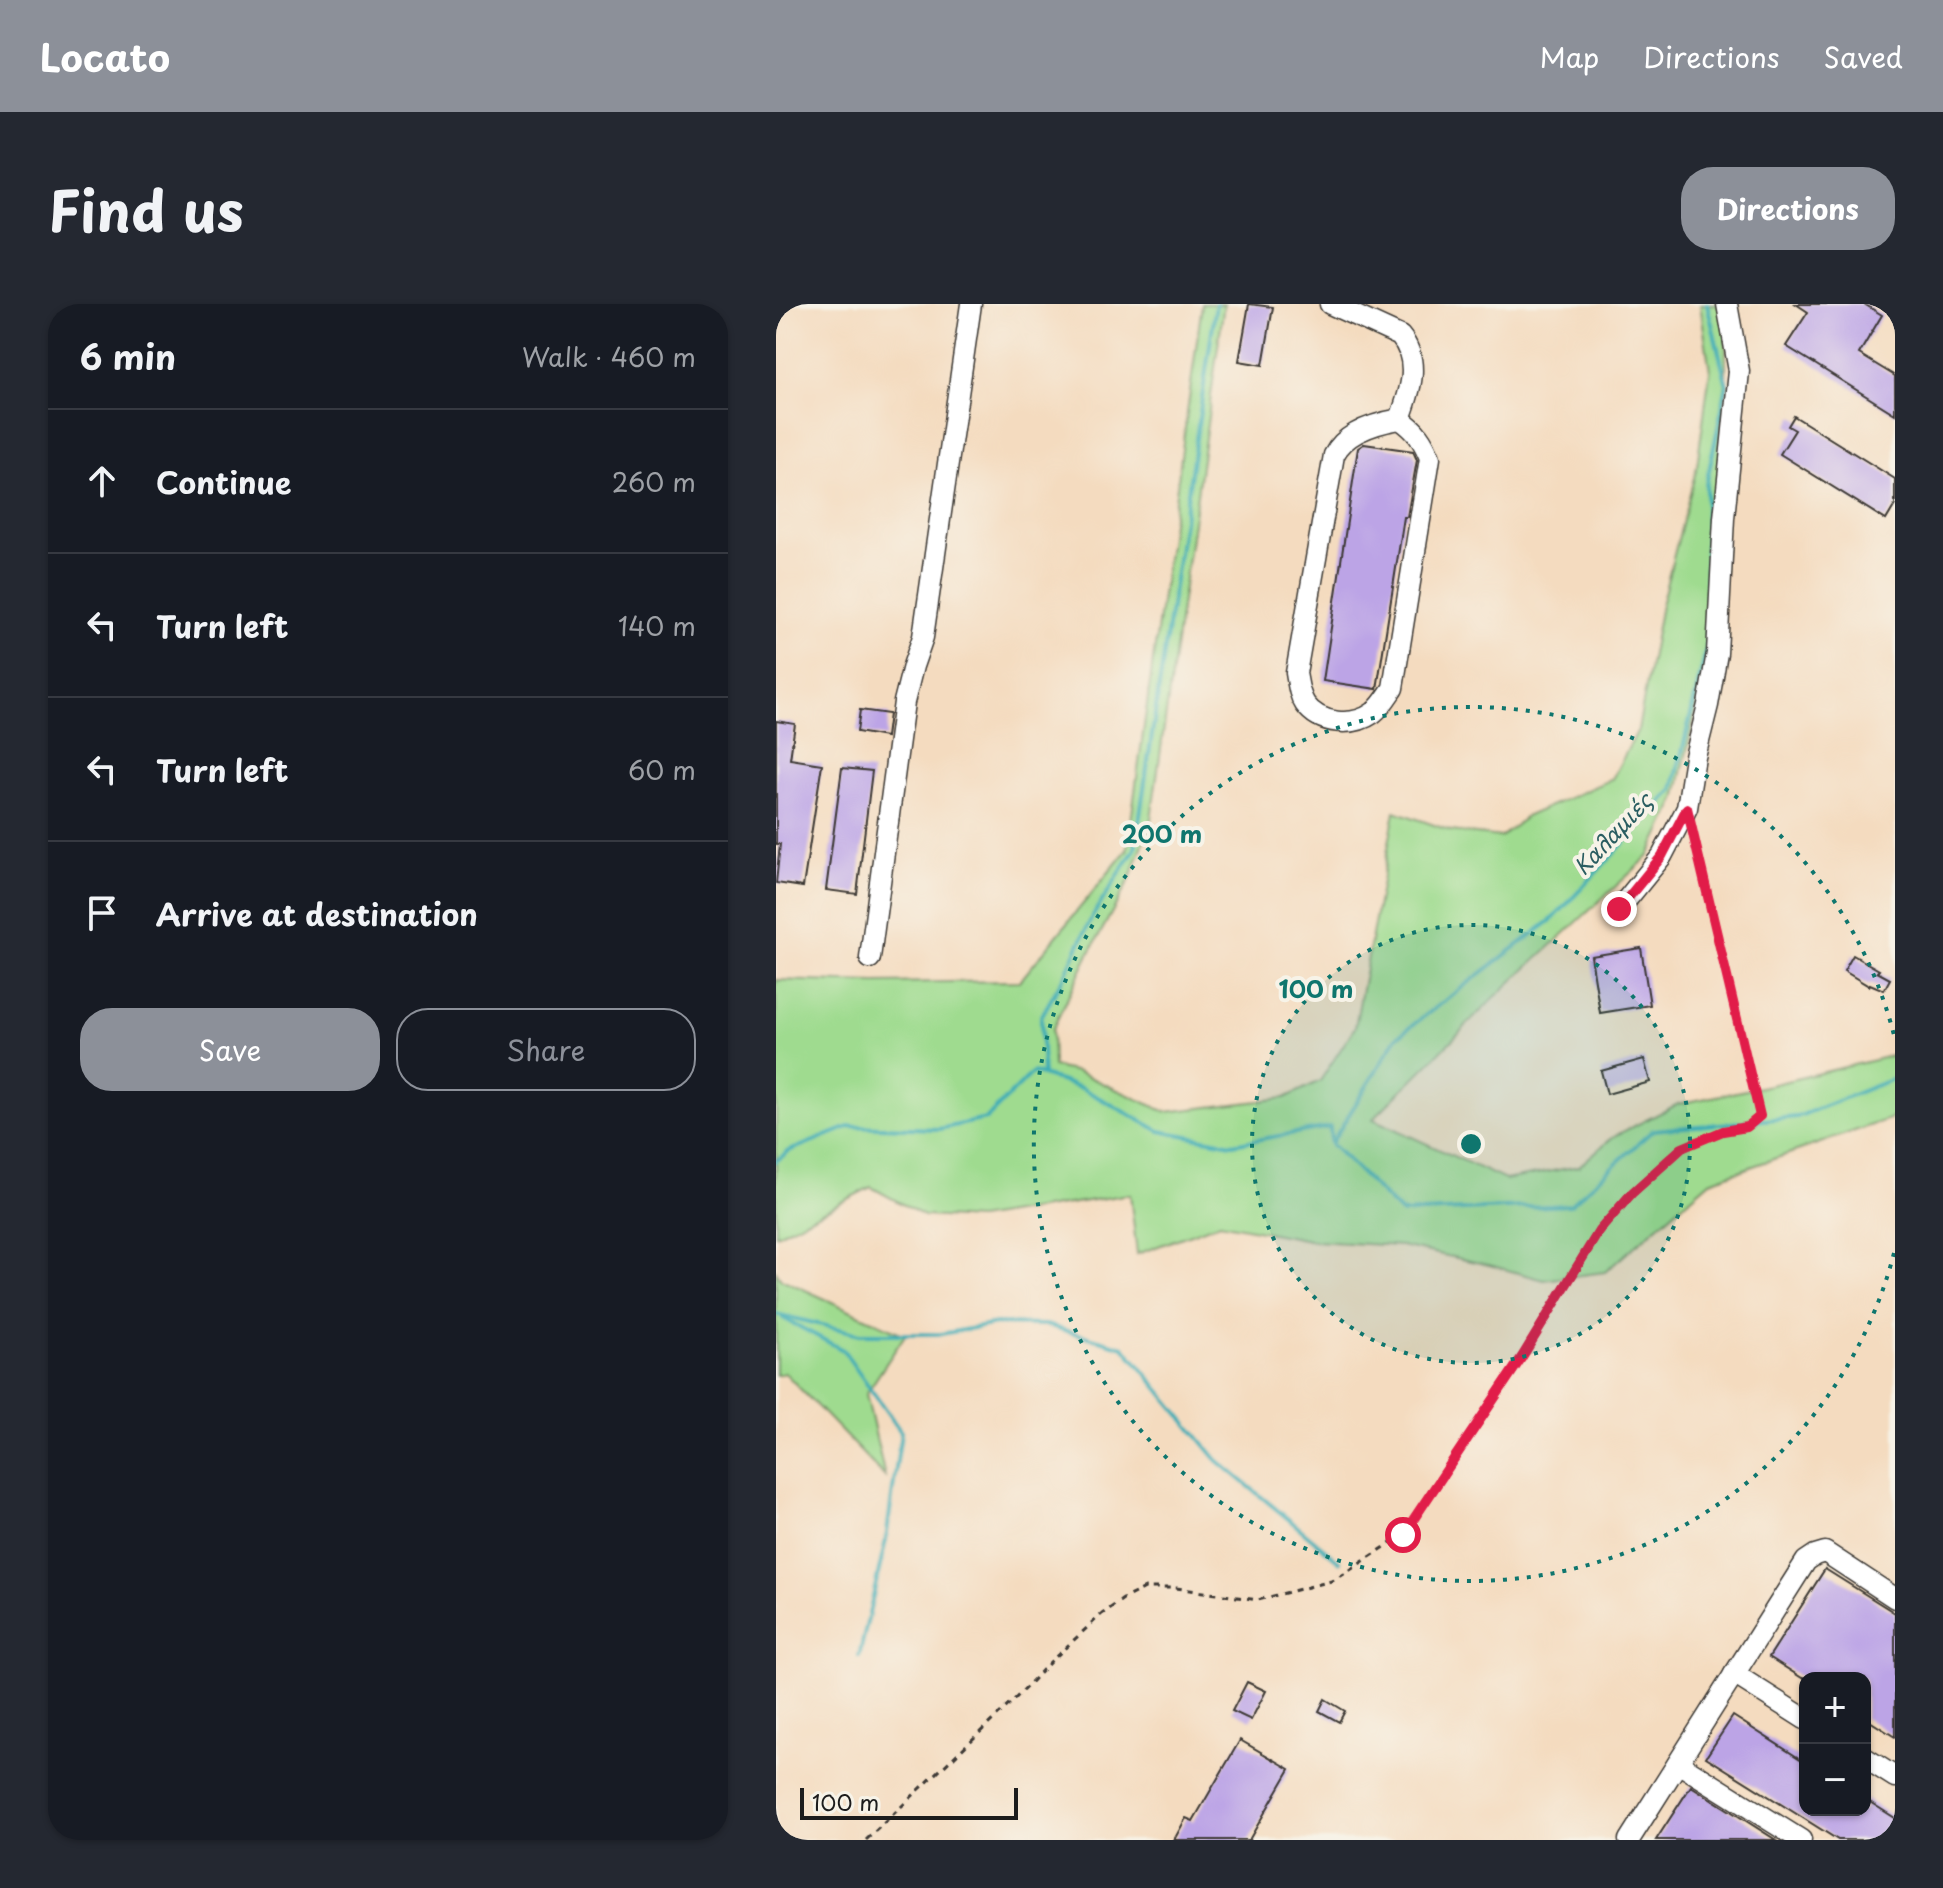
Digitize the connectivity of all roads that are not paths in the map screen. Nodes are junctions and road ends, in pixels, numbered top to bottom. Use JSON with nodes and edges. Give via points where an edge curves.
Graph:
{"nodes":[{"id":1,"x":971,"y":304,"type":"edge"},
{"id":2,"x":1330,"y":304,"type":"edge"},
{"id":3,"x":1727,"y":304,"type":"edge"},
{"id":4,"x":1400,"y":419,"type":"junction"},
{"id":5,"x":1619,"y":909,"type":"dead end"},
{"id":6,"x":870,"y":958,"type":"dead end"},
{"id":7,"x":1895,"y":1598,"type":"edge"},
{"id":8,"x":1734,"y":1674,"type":"junction"},
{"id":9,"x":1799,"y":1715,"type":"edge"},
{"id":10,"x":1871,"y":1762,"type":"edge"},
{"id":11,"x":1678,"y":1763,"type":"junction"},
{"id":12,"x":1895,"y":1777,"type":"edge"},
{"id":13,"x":1629,"y":1840,"type":"edge"},
{"id":14,"x":1801,"y":1840,"type":"edge"}],
"edges":[{"from":1,"to":6,"type":"street","via":[[923,637],[904,702]]},
{"from":2,"to":4,"type":"street","via":[[1405,342],[1412,388]]},
{"from":3,"to":5,"type":"street","via":[[1739,371],[1717,653],[1708,705],[1687,808],[1662,856]]},
{"from":4,"to":4,"type":"street","via":[[1415,428],[1430,458],[1393,688],[1372,714],[1355,721],[1327,720],[1304,702],[1296,673],[1334,455],[1360,432]]},
{"from":7,"to":8,"type":"street","via":[[1825,1552],[1815,1555],[1806,1561]]},
{"from":8,"to":9,"type":"street"},
{"from":8,"to":11,"type":"street"},
{"from":10,"to":12,"type":"street"},
{"from":11,"to":13,"type":"street"},
{"from":11,"to":14,"type":"street"}]}
